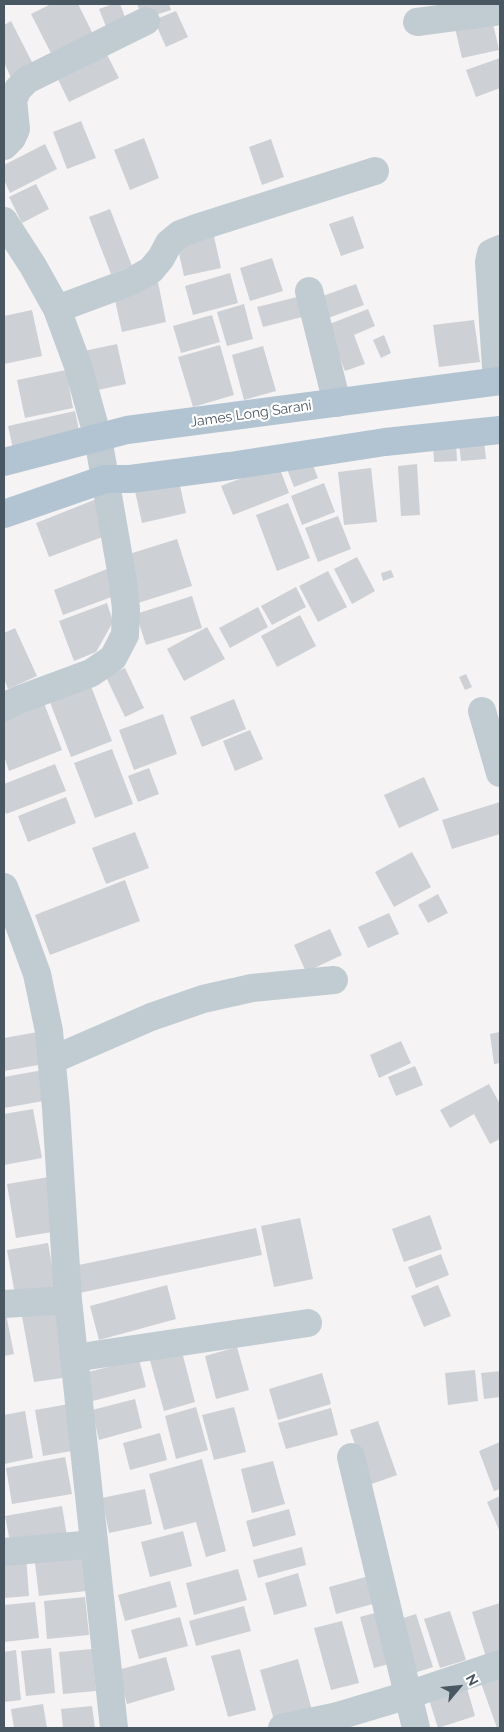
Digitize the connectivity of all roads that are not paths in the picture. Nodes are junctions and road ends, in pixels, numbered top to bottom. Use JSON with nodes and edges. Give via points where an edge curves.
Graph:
{"nodes":[{"id":1,"x":500,"y":11,"type":"edge"},
{"id":2,"x":146,"y":21,"type":"dead end"},
{"id":3,"x":417,"y":22,"type":"dead end"},
{"id":4,"x":4,"y":146,"type":"edge"},
{"id":5,"x":375,"y":170,"type":"dead end"},
{"id":6,"x":4,"y":221,"type":"edge"},
{"id":7,"x":500,"y":250,"type":"edge"},
{"id":8,"x":310,"y":291,"type":"dead end"},
{"id":9,"x":57,"y":310,"type":"junction"},
{"id":10,"x":499,"y":381,"type":"edge"},
{"id":11,"x":337,"y":403,"type":"junction"},
{"id":12,"x":500,"y":430,"type":"edge"},
{"id":13,"x":98,"y":438,"type":"junction"},
{"id":14,"x":4,"y":462,"type":"edge"},
{"id":15,"x":105,"y":479,"type":"junction"},
{"id":16,"x":4,"y":514,"type":"edge"},
{"id":17,"x":4,"y":707,"type":"edge"},
{"id":18,"x":482,"y":711,"type":"dead end"},
{"id":19,"x":500,"y":773,"type":"edge"},
{"id":20,"x":4,"y":887,"type":"edge"},
{"id":21,"x":334,"y":980,"type":"dead end"},
{"id":22,"x":52,"y":1060,"type":"junction"},
{"id":23,"x":68,"y":1300,"type":"junction"},
{"id":24,"x":4,"y":1304,"type":"edge"},
{"id":25,"x":308,"y":1323,"type":"dead end"},
{"id":26,"x":74,"y":1358,"type":"junction"},
{"id":27,"x":351,"y":1457,"type":"dead end"},
{"id":28,"x":94,"y":1544,"type":"junction"},
{"id":29,"x":4,"y":1552,"type":"edge"},
{"id":30,"x":500,"y":1664,"type":"edge"},
{"id":31,"x":408,"y":1695,"type":"junction"},
{"id":32,"x":114,"y":1728,"type":"edge"},
{"id":33,"x":282,"y":1728,"type":"edge"},
{"id":34,"x":416,"y":1728,"type":"edge"}],
"edges":[{"from":1,"to":3,"type":"street"},
{"from":2,"to":4,"type":"street","via":[[27,80],[13,100],[16,129]]},
{"from":5,"to":9,"type":"street","via":[[180,234],[169,243],[151,270],[132,281]]},
{"from":6,"to":9,"type":"street"},
{"from":7,"to":10,"type":"street","via":[[492,253],[489,262]]},
{"from":8,"to":11,"type":"street"},
{"from":9,"to":13,"type":"street","via":[[78,366]]},
{"from":10,"to":11,"type":"main road","name":"James Long Sarani"},
{"from":11,"to":13,"type":"main road","name":"James Long Sarani","via":[[127,430]]},
{"from":12,"to":15,"type":"main road","via":[[385,442],[130,479]]},
{"from":13,"to":14,"type":"main road","name":"James Long Sarani"},
{"from":13,"to":15,"type":"street"},
{"from":15,"to":16,"type":"main road"},
{"from":15,"to":17,"type":"street","via":[[123,582],[124,635],[113,658],[91,673]]},
{"from":18,"to":19,"type":"street"},
{"from":20,"to":22,"type":"street","via":[[37,974]]},
{"from":21,"to":22,"type":"street","via":[[252,988],[203,999],[151,1017]]},
{"from":22,"to":23,"type":"street"},
{"from":23,"to":24,"type":"street"},
{"from":23,"to":26,"type":"street"},
{"from":25,"to":26,"type":"street"},
{"from":26,"to":28,"type":"street"},
{"from":27,"to":31,"type":"street"},
{"from":28,"to":29,"type":"street"},
{"from":28,"to":32,"type":"street"},
{"from":30,"to":31,"type":"street"},
{"from":31,"to":33,"type":"street","via":[[338,1716]]},
{"from":31,"to":34,"type":"street"}]}
